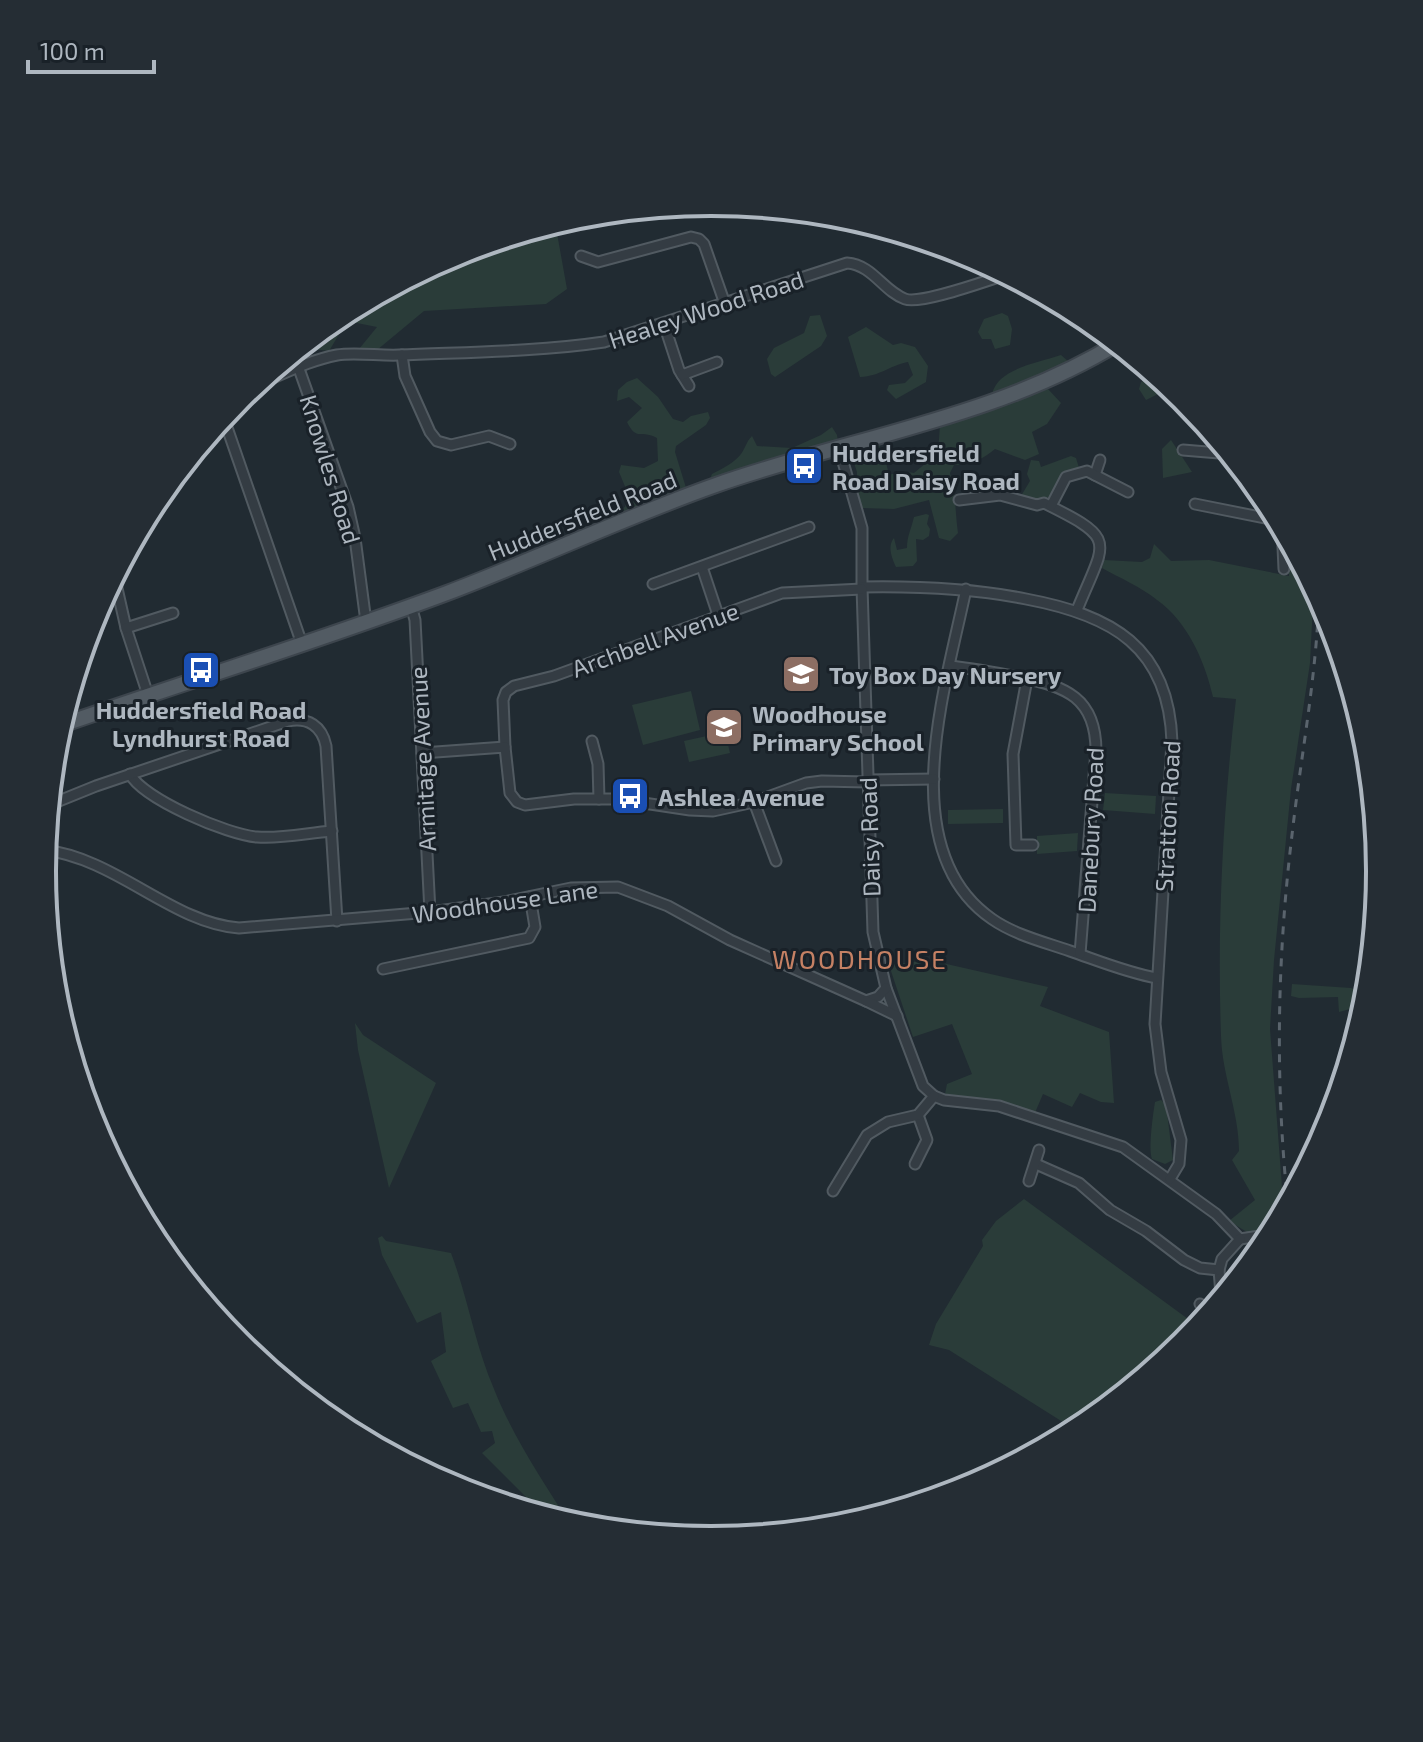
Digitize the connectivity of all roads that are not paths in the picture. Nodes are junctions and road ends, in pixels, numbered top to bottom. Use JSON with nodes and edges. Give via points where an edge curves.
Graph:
{"nodes":[{"id":1,"x":580,"y":267,"type":"dead end"},
{"id":2,"x":992,"y":279,"type":"edge"},
{"id":3,"x":725,"y":304,"type":"junction"},
{"id":4,"x":664,"y":324,"type":"junction"},
{"id":5,"x":1108,"y":349,"type":"edge"},
{"id":6,"x":402,"y":355,"type":"junction"},
{"id":7,"x":717,"y":362,"type":"dead end"},
{"id":8,"x":295,"y":367,"type":"junction"},
{"id":9,"x":286,"y":372,"type":"edge"},
{"id":10,"x":682,"y":375,"type":"junction"},
{"id":11,"x":689,"y":386,"type":"dead end"},
{"id":12,"x":228,"y":429,"type":"edge"},
{"id":13,"x":510,"y":444,"type":"dead end"},
{"id":14,"x":839,"y":448,"type":"junction"},
{"id":15,"x":1213,"y":449,"type":"edge"},
{"id":16,"x":1183,"y":450,"type":"dead end"},
{"id":17,"x":1100,"y":460,"type":"dead end"},
{"id":18,"x":1095,"y":475,"type":"junction"},
{"id":19,"x":1128,"y":492,"type":"dead end"},
{"id":20,"x":959,"y":500,"type":"dead end"},
{"id":21,"x":1195,"y":504,"type":"dead end"},
{"id":22,"x":1051,"y":506,"type":"junction"},
{"id":23,"x":1265,"y":519,"type":"edge"},
{"id":24,"x":809,"y":527,"type":"dead end"},
{"id":25,"x":1283,"y":550,"type":"edge"},
{"id":26,"x":702,"y":567,"type":"junction"},
{"id":27,"x":1284,"y":569,"type":"dead end"},
{"id":28,"x":653,"y":584,"type":"dead end"},
{"id":29,"x":862,"y":588,"type":"junction"},
{"id":30,"x":966,"y":589,"type":"junction"},
{"id":31,"x":118,"y":594,"type":"edge"},
{"id":32,"x":411,"y":606,"type":"junction"},
{"id":33,"x":1077,"y":610,"type":"junction"},
{"id":34,"x":173,"y":613,"type":"dead end"},
{"id":35,"x":718,"y":615,"type":"junction"},
{"id":36,"x":366,"y":622,"type":"junction"},
{"id":37,"x":126,"y":628,"type":"junction"},
{"id":38,"x":302,"y":644,"type":"junction"},
{"id":39,"x":951,"y":666,"type":"junction"},
{"id":40,"x":1027,"y":679,"type":"junction"},
{"id":41,"x":148,"y":695,"type":"junction"},
{"id":42,"x":74,"y":721,"type":"edge"},
{"id":43,"x":592,"y":741,"type":"dead end"},
{"id":44,"x":505,"y":747,"type":"junction"},
{"id":45,"x":422,"y":753,"type":"junction"},
{"id":46,"x":130,"y":774,"type":"junction"},
{"id":47,"x":934,"y":779,"type":"junction"},
{"id":48,"x":867,"y":781,"type":"junction"},
{"id":49,"x":599,"y":799,"type":"junction"},
{"id":50,"x":60,"y":801,"type":"edge"},
{"id":51,"x":754,"y":802,"type":"junction"},
{"id":52,"x":332,"y":831,"type":"junction"},
{"id":53,"x":1033,"y":845,"type":"dead end"},
{"id":54,"x":56,"y":853,"type":"edge"},
{"id":55,"x":776,"y":861,"type":"dead end"},
{"id":56,"x":530,"y":897,"type":"junction"},
{"id":57,"x":430,"y":912,"type":"junction"},
{"id":58,"x":337,"y":921,"type":"junction"},
{"id":59,"x":1080,"y":954,"type":"junction"},
{"id":60,"x":383,"y":969,"type":"dead end"},
{"id":61,"x":1157,"y":978,"type":"junction"},
{"id":62,"x":886,"y":988,"type":"junction"},
{"id":63,"x":866,"y":1001,"type":"junction"},
{"id":64,"x":897,"y":1016,"type":"junction"},
{"id":65,"x":934,"y":1096,"type":"junction"},
{"id":66,"x":918,"y":1115,"type":"junction"},
{"id":67,"x":1039,"y":1150,"type":"dead end"},
{"id":68,"x":1036,"y":1164,"type":"junction"},
{"id":69,"x":926,"y":1170,"type":"dead end"},
{"id":70,"x":1170,"y":1179,"type":"junction"},
{"id":71,"x":1029,"y":1181,"type":"dead end"},
{"id":72,"x":833,"y":1191,"type":"dead end"},
{"id":73,"x":1256,"y":1237,"type":"edge"},
{"id":74,"x":1240,"y":1239,"type":"junction"},
{"id":75,"x":1219,"y":1270,"type":"junction"},
{"id":76,"x":1220,"y":1284,"type":"edge"}],
"edges":[{"from":1,"to":3,"type":"street","via":[[585,258],[598,262],[697,238],[705,246]]},
{"from":2,"to":3,"type":"street","name":"Healey Wood Road","via":[[914,301],[847,263]]},
{"from":3,"to":4,"type":"street","name":"Healey Wood Road"},
{"from":4,"to":6,"type":"street","name":"Healey Wood Road","via":[[572,347]]},
{"from":4,"to":10,"type":"street"},
{"from":5,"to":14,"type":"main road","name":"Huddersfield Road","via":[[1006,398]]},
{"from":6,"to":8,"type":"street","name":"Healey Wood Road","via":[[340,354]]},
{"from":6,"to":13,"type":"street","via":[[405,376],[433,437],[445,445],[489,436]]},
{"from":7,"to":10,"type":"street"},
{"from":8,"to":9,"type":"street","name":"Healey Wood Road"},
{"from":8,"to":36,"type":"street","name":"Knowles Road","via":[[348,507]]},
{"from":10,"to":11,"type":"street"},
{"from":12,"to":38,"type":"street"},
{"from":14,"to":29,"type":"street","name":"Daisy Road","via":[[862,528]]},
{"from":14,"to":32,"type":"main road","name":"Huddersfield Road","via":[[716,485]]},
{"from":15,"to":16,"type":"street"},
{"from":17,"to":18,"type":"street"},
{"from":18,"to":19,"type":"street"},
{"from":18,"to":22,"type":"street","via":[[1087,471],[1066,477]]},
{"from":20,"to":22,"type":"street","via":[[1000,495]]},
{"from":21,"to":23,"type":"street"},
{"from":22,"to":33,"type":"street","via":[[1090,527],[1101,544]]},
{"from":24,"to":26,"type":"street"},
{"from":25,"to":27,"type":"street"},
{"from":26,"to":28,"type":"street"},
{"from":26,"to":35,"type":"street"},
{"from":29,"to":30,"type":"street","name":"Stratton Road"},
{"from":29,"to":35,"type":"street","name":"Archbell Avenue","via":[[788,592]]},
{"from":29,"to":48,"type":"street","name":"Daisy Road"},
{"from":30,"to":33,"type":"street","name":"Stratton Road"},
{"from":30,"to":39,"type":"street"},
{"from":31,"to":37,"type":"street"},
{"from":32,"to":36,"type":"main road","name":"Huddersfield Road"},
{"from":32,"to":45,"type":"street","name":"Armitage Avenue"},
{"from":33,"to":61,"type":"street","name":"Stratton Road","via":[[1114,628],[1140,650],[1155,674],[1171,721]]},
{"from":34,"to":37,"type":"street"},
{"from":35,"to":44,"type":"street","name":"Archbell Avenue","via":[[510,689],[502,707]]},
{"from":36,"to":38,"type":"main road","name":"Huddersfield Road"},
{"from":37,"to":41,"type":"street"},
{"from":38,"to":41,"type":"main road","name":"Huddersfield Road"},
{"from":39,"to":40,"type":"street","name":"Danebury Road"},
{"from":39,"to":47,"type":"street","via":[[937,732]]},
{"from":40,"to":53,"type":"street","via":[[1013,750],[1014,809],[1016,845]]},
{"from":40,"to":59,"type":"street","name":"Danebury Road","via":[[1051,683],[1074,696],[1095,733]]},
{"from":41,"to":42,"type":"main road","name":"Huddersfield Road"},
{"from":43,"to":49,"type":"street"},
{"from":44,"to":45,"type":"street"},
{"from":44,"to":49,"type":"street","via":[[509,789],[518,803]]},
{"from":45,"to":57,"type":"street","name":"Armitage Avenue"},
{"from":46,"to":50,"type":"street"},
{"from":46,"to":52,"type":"street","via":[[143,791],[231,832],[261,837]]},
{"from":46,"to":52,"type":"street","via":[[303,720],[316,726],[325,740]]},
{"from":47,"to":48,"type":"street"},
{"from":47,"to":59,"type":"street","via":[[940,846],[967,897],[1009,929]]},
{"from":48,"to":51,"type":"street","via":[[806,783]]},
{"from":48,"to":62,"type":"street","name":"Daisy Road","via":[[872,920]]},
{"from":49,"to":51,"type":"street","via":[[701,811]]},
{"from":51,"to":55,"type":"street"},
{"from":52,"to":58,"type":"street"},
{"from":54,"to":58,"type":"street","name":"Woodhouse Lane","via":[[93,862],[221,925]]},
{"from":56,"to":57,"type":"street","name":"Woodhouse Lane"},
{"from":56,"to":60,"type":"street","via":[[535,927],[529,938]]},
{"from":56,"to":63,"type":"street","name":"Woodhouse Lane","via":[[580,887],[625,889]]},
{"from":57,"to":58,"type":"street","name":"Woodhouse Lane"},
{"from":59,"to":61,"type":"street"},
{"from":61,"to":70,"type":"street","name":"Stratton Road","via":[[1156,1048],[1181,1140],[1181,1158]]},
{"from":62,"to":63,"type":"street"},
{"from":62,"to":64,"type":"street"},
{"from":63,"to":64,"type":"street","name":"Woodhouse Lane"},
{"from":64,"to":65,"type":"street","via":[[923,1086]]},
{"from":65,"to":66,"type":"street"},
{"from":65,"to":70,"type":"street","via":[[999,1106],[1111,1142]]},
{"from":66,"to":69,"type":"street","via":[[927,1140],[917,1161]]},
{"from":66,"to":72,"type":"street","via":[[871,1132]]},
{"from":67,"to":68,"type":"street"},
{"from":68,"to":71,"type":"street"},
{"from":68,"to":75,"type":"street","via":[[1079,1183],[1184,1260]]},
{"from":70,"to":74,"type":"street"},
{"from":73,"to":74,"type":"street"},
{"from":74,"to":75,"type":"street"},
{"from":75,"to":76,"type":"street"}]}
